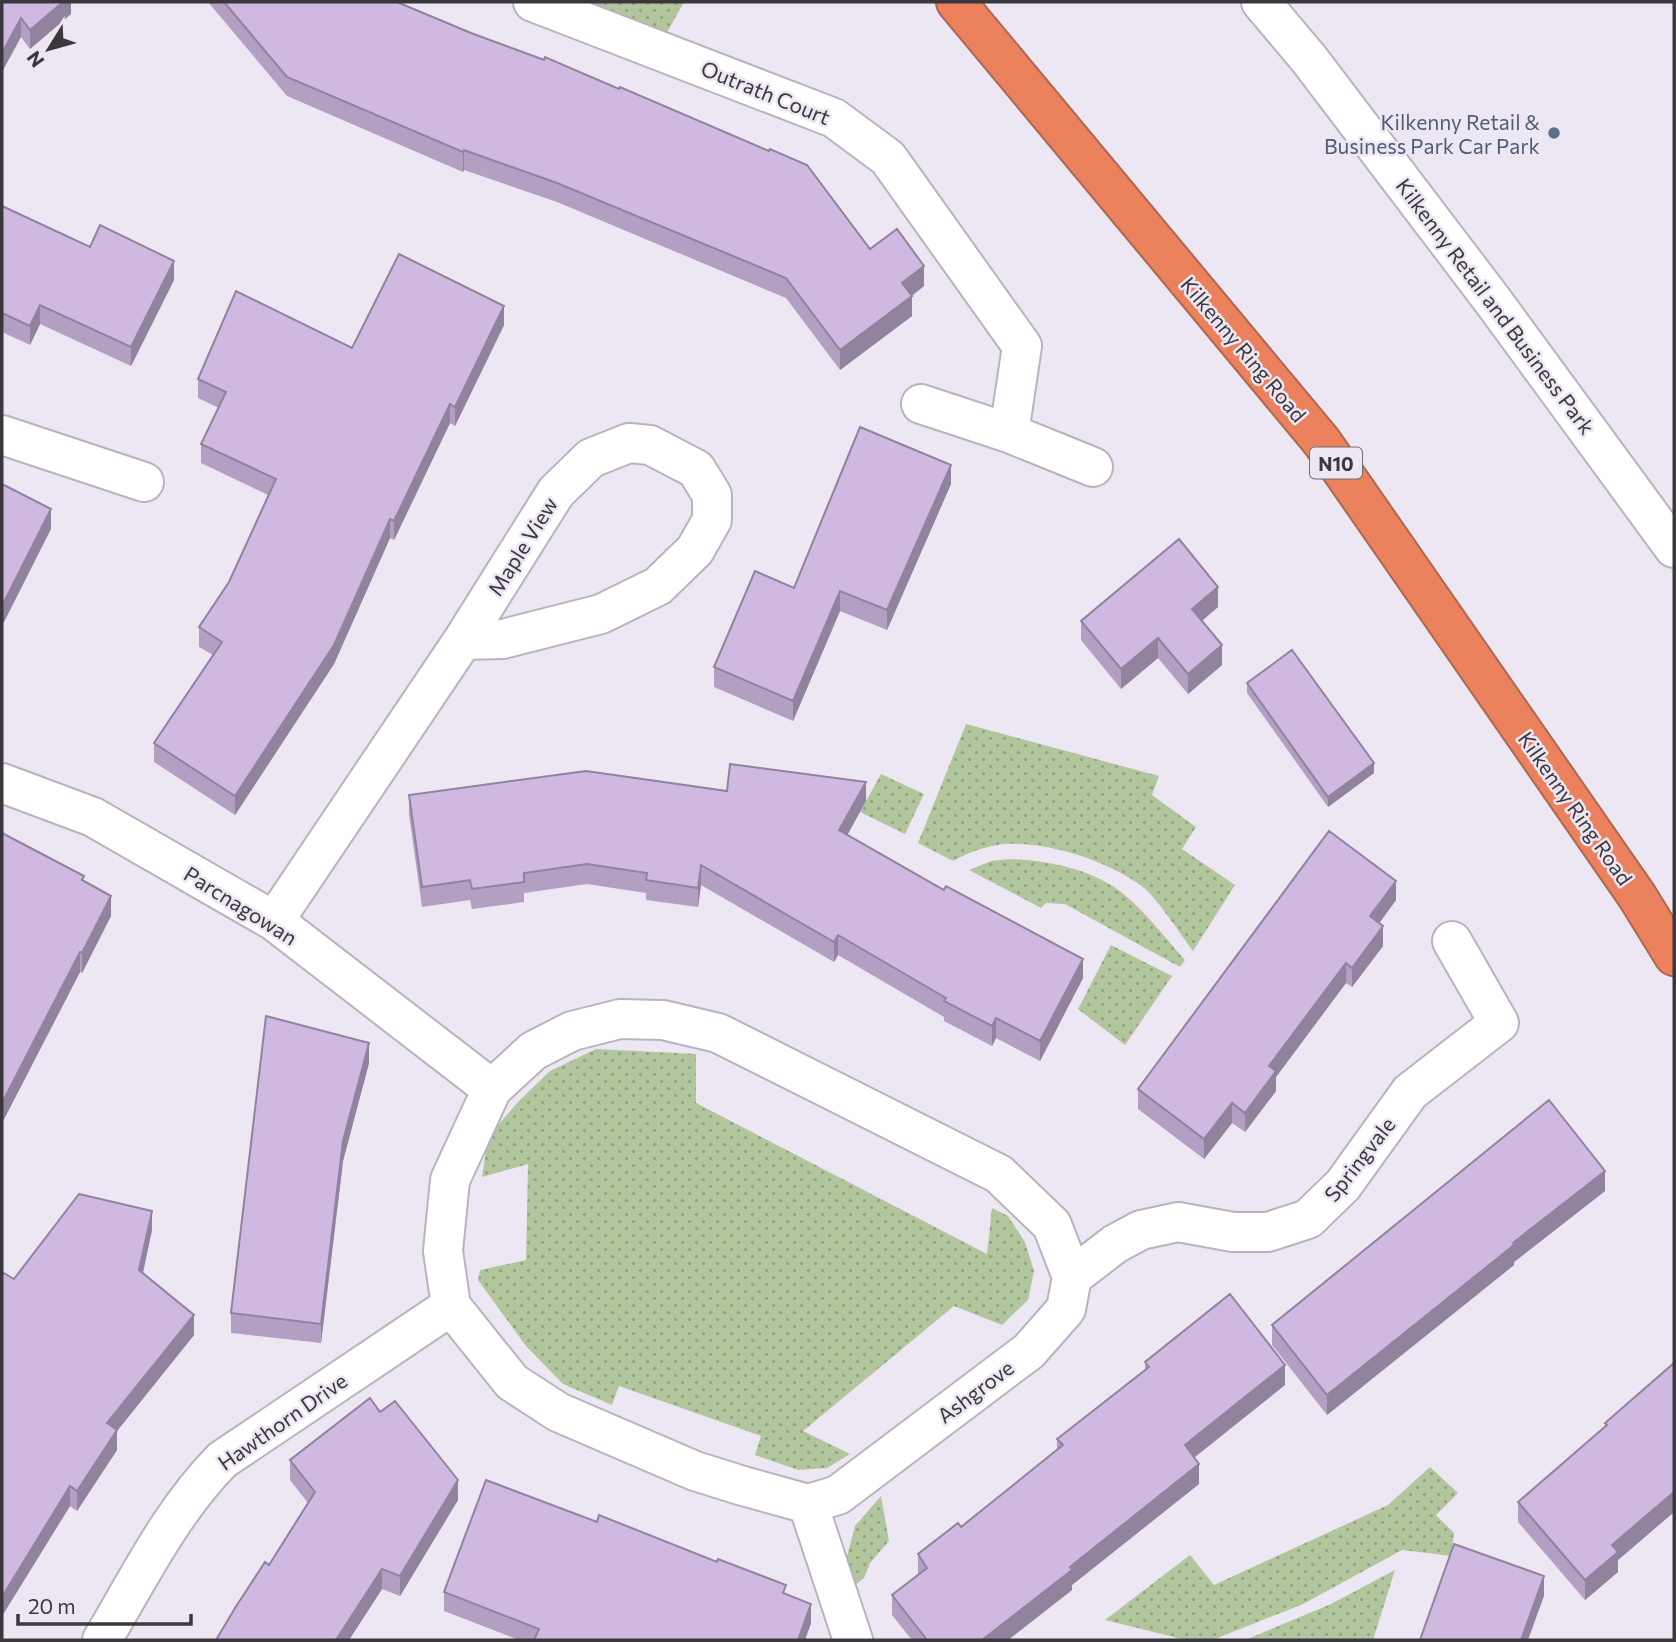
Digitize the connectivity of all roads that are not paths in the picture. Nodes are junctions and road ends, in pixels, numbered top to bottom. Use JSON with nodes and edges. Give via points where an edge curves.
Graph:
{"nodes":[{"id":1,"x":533,"y":2,"type":"edge"},
{"id":2,"x":956,"y":2,"type":"edge"},
{"id":3,"x":1261,"y":2,"type":"edge"},
{"id":4,"x":921,"y":404,"type":"dead end"},
{"id":5,"x":1009,"y":433,"type":"junction"},
{"id":6,"x":2,"y":435,"type":"edge"},
{"id":7,"x":1094,"y":467,"type":"dead end"},
{"id":8,"x":144,"y":482,"type":"dead end"},
{"id":9,"x":1674,"y":548,"type":"edge"},
{"id":10,"x":463,"y":640,"type":"junction"},
{"id":11,"x":2,"y":783,"type":"edge"},
{"id":12,"x":274,"y":921,"type":"junction"},
{"id":13,"x":1452,"y":941,"type":"dead end"},
{"id":14,"x":1674,"y":956,"type":"edge"},
{"id":15,"x":492,"y":1089,"type":"junction"},
{"id":16,"x":1072,"y":1277,"type":"junction"},
{"id":17,"x":452,"y":1306,"type":"junction"},
{"id":18,"x":808,"y":1504,"type":"junction"},
{"id":19,"x":102,"y":1640,"type":"edge"},
{"id":20,"x":853,"y":1640,"type":"edge"}],
"edges":[{"from":1,"to":5,"type":"street","name":"Outrath Court","via":[[834,118],[888,158],[1022,346]]},
{"from":2,"to":14,"type":"highway","name":"Kilkenny Ring Road","number":"N10","via":[[1322,442]]},
{"from":3,"to":9,"type":"street","name":"Kilkenny Retail and Business Park","via":[[1485,290]]},
{"from":4,"to":5,"type":"street"},
{"from":5,"to":7,"type":"street"},
{"from":6,"to":8,"type":"street"},
{"from":10,"to":10,"type":"street","name":"Maple View","via":[[556,492],[592,458],[629,443],[650,445],[696,469],[712,495],[712,520],[695,550],[658,586],[601,614],[503,639]]},
{"from":10,"to":12,"type":"street","name":"Maple View"},
{"from":11,"to":12,"type":"street","name":"Parcnagowan","via":[[93,817]]},
{"from":12,"to":15,"type":"street","name":"Parcnagowan"},
{"from":13,"to":16,"type":"street","name":"Springvale","via":[[1499,1023],[1410,1092],[1343,1185],[1308,1219],[1268,1232],[1233,1232],[1178,1222],[1140,1230]]},
{"from":15,"to":16,"type":"street","via":[[533,1051],[572,1031],[596,1025],[663,1020],[718,1034],[999,1174],[1052,1225]]},
{"from":15,"to":17,"type":"street","via":[[450,1180],[443,1251]]},
{"from":16,"to":18,"type":"street","name":"Ashgrove","via":[[1066,1309],[1029,1351],[838,1495]]},
{"from":17,"to":18,"type":"street","via":[[512,1381],[558,1412],[695,1471]]},
{"from":17,"to":19,"type":"street","name":"Hawthorn Drive","via":[[222,1460],[174,1519]]},
{"from":18,"to":20,"type":"street"}]}
